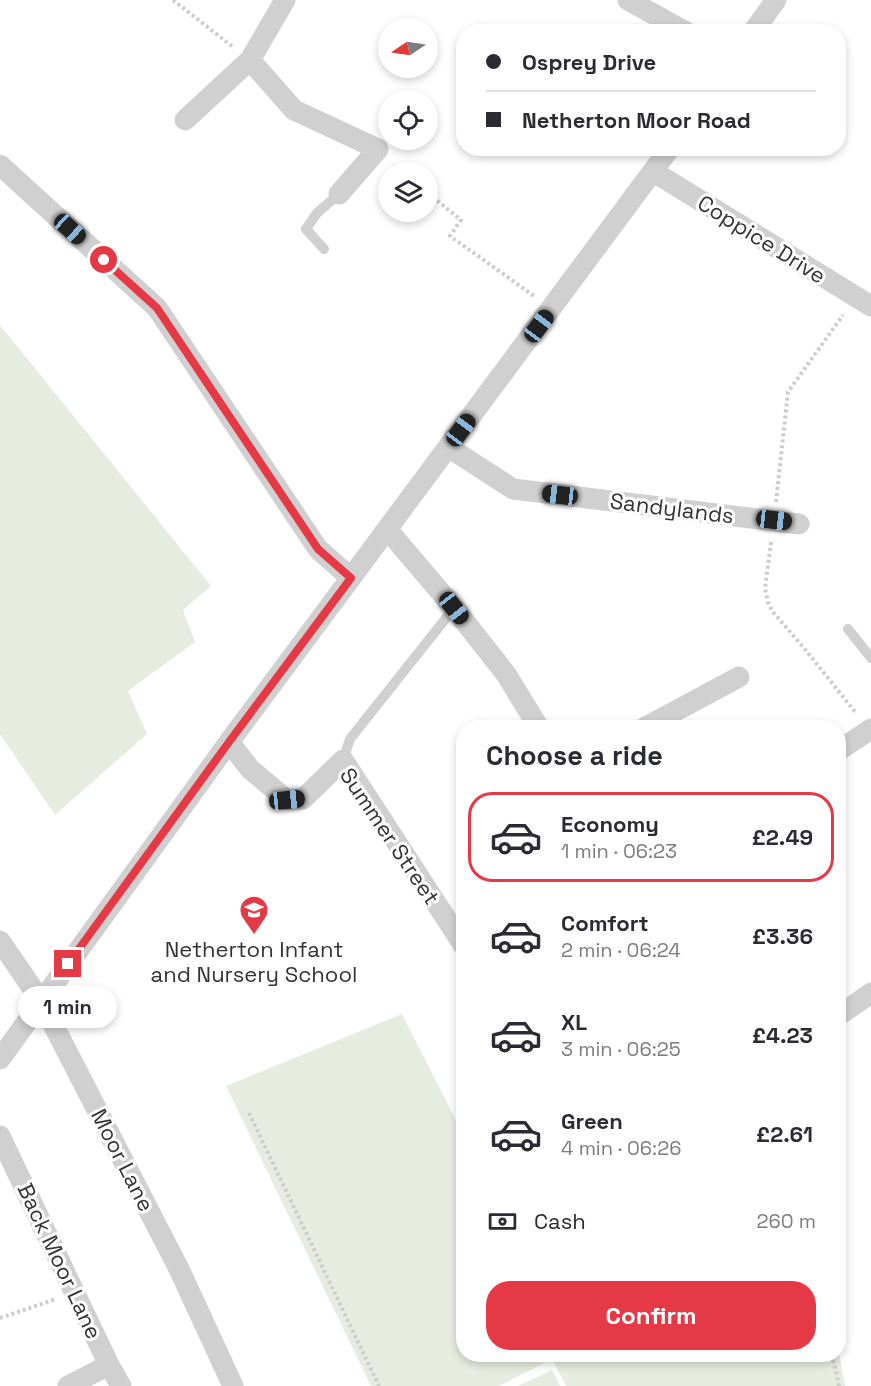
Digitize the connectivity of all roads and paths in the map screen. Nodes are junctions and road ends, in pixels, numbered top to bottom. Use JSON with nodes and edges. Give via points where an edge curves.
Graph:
{"nodes":[{"id":1,"x":173,"y":0,"type":"edge"},
{"id":2,"x":285,"y":0,"type":"edge"},
{"id":3,"x":628,"y":0,"type":"edge"},
{"id":4,"x":776,"y":0,"type":"edge"},
{"id":5,"x":672,"y":24,"type":"edge"},
{"id":6,"x":759,"y":24,"type":"edge"},
{"id":7,"x":250,"y":60,"type":"junction"},
{"id":8,"x":185,"y":120,"type":"dead end"},
{"id":9,"x":665,"y":156,"type":"edge"},
{"id":10,"x":0,"y":165,"type":"edge"},
{"id":11,"x":654,"y":172,"type":"junction"},
{"id":12,"x":339,"y":194,"type":"joint"},
{"id":13,"x":438,"y":201,"type":"edge"},
{"id":14,"x":324,"y":249,"type":"dead end"},
{"id":15,"x":867,"y":302,"type":"edge"},
{"id":16,"x":552,"y":308,"type":"junction"},
{"id":17,"x":448,"y":447,"type":"junction"},
{"id":18,"x":774,"y":520,"type":"junction"},
{"id":19,"x":800,"y":524,"type":"dead end"},
{"id":20,"x":387,"y":529,"type":"junction"},
{"id":21,"x":351,"y":578,"type":"junction"},
{"id":22,"x":454,"y":608,"type":"junction"},
{"id":23,"x":848,"y":629,"type":"dead end"},
{"id":24,"x":871,"y":658,"type":"edge"},
{"id":25,"x":739,"y":677,"type":"dead end"},
{"id":26,"x":534,"y":720,"type":"edge"},
{"id":27,"x":659,"y":720,"type":"edge"},
{"id":28,"x":870,"y":729,"type":"edge"},
{"id":29,"x":229,"y":742,"type":"junction"},
{"id":30,"x":846,"y":746,"type":"edge"},
{"id":31,"x":343,"y":760,"type":"junction"},
{"id":32,"x":456,"y":934,"type":"edge"},
{"id":33,"x":0,"y":941,"type":"edge"},
{"id":34,"x":871,"y":993,"type":"edge"},
{"id":35,"x":41,"y":1001,"type":"junction"},
{"id":36,"x":846,"y":1010,"type":"edge"},
{"id":37,"x":0,"y":1059,"type":"edge"},
{"id":38,"x":249,"y":1113,"type":"dead end"},
{"id":39,"x":0,"y":1136,"type":"edge"},
{"id":40,"x":75,"y":1293,"type":"junction"},
{"id":41,"x":0,"y":1317,"type":"edge"},
{"id":42,"x":834,"y":1362,"type":"edge"},
{"id":43,"x":109,"y":1365,"type":"junction"},
{"id":44,"x":230,"y":1385,"type":"edge"},
{"id":45,"x":68,"y":1386,"type":"edge"},
{"id":46,"x":121,"y":1386,"type":"edge"},
{"id":47,"x":379,"y":1386,"type":"edge"},
{"id":48,"x":839,"y":1386,"type":"edge"}],
"edges":[{"from":1,"to":7,"type":"path"},
{"from":2,"to":7,"type":"street"},
{"from":3,"to":5,"type":"street"},
{"from":4,"to":6,"type":"street"},
{"from":7,"to":8,"type":"street"},
{"from":7,"to":12,"type":"street","via":[[294,110],[378,149]]},
{"from":9,"to":11,"type":"street"},
{"from":10,"to":21,"type":"street","via":[[157,308],[318,549]]},
{"from":11,"to":15,"type":"street","name":"Coppice Drive"},
{"from":11,"to":16,"type":"street"},
{"from":12,"to":14,"type":"lane","via":[[306,229]]},
{"from":13,"to":16,"type":"path","via":[[461,220],[450,236]]},
{"from":15,"to":18,"type":"path","via":[[789,392]]},
{"from":16,"to":17,"type":"street"},
{"from":17,"to":18,"type":"street","name":"Sandylands","via":[[513,489]]},
{"from":17,"to":20,"type":"street"},
{"from":18,"to":19,"type":"street","name":"Sandylands"},
{"from":18,"to":28,"type":"path","via":[[765,588],[772,611]]},
{"from":20,"to":21,"type":"street"},
{"from":20,"to":22,"type":"street"},
{"from":21,"to":29,"type":"street"},
{"from":22,"to":26,"type":"street","via":[[506,674]]},
{"from":22,"to":31,"type":"lane","via":[[350,739]]},
{"from":23,"to":24,"type":"lane"},
{"from":25,"to":27,"type":"street"},
{"from":28,"to":30,"type":"street"},
{"from":29,"to":31,"type":"street","name":"Summer Street","via":[[250,769],[287,800],[303,799]]},
{"from":29,"to":35,"type":"street"},
{"from":31,"to":32,"type":"street","name":"Summer Street"},
{"from":33,"to":35,"type":"street","name":"Moor Lane"},
{"from":34,"to":36,"type":"street"},
{"from":35,"to":37,"type":"street"},
{"from":35,"to":44,"type":"street","name":"Moor Lane","via":[[180,1271]]},
{"from":38,"to":47,"type":"path"},
{"from":39,"to":40,"type":"street","name":"Back Moor Lane"},
{"from":40,"to":41,"type":"path"},
{"from":40,"to":43,"type":"street","name":"Back Moor Lane"},
{"from":42,"to":48,"type":"path"},
{"from":43,"to":45,"type":"street"},
{"from":43,"to":46,"type":"street","name":"Back Moor Lane"}]}
